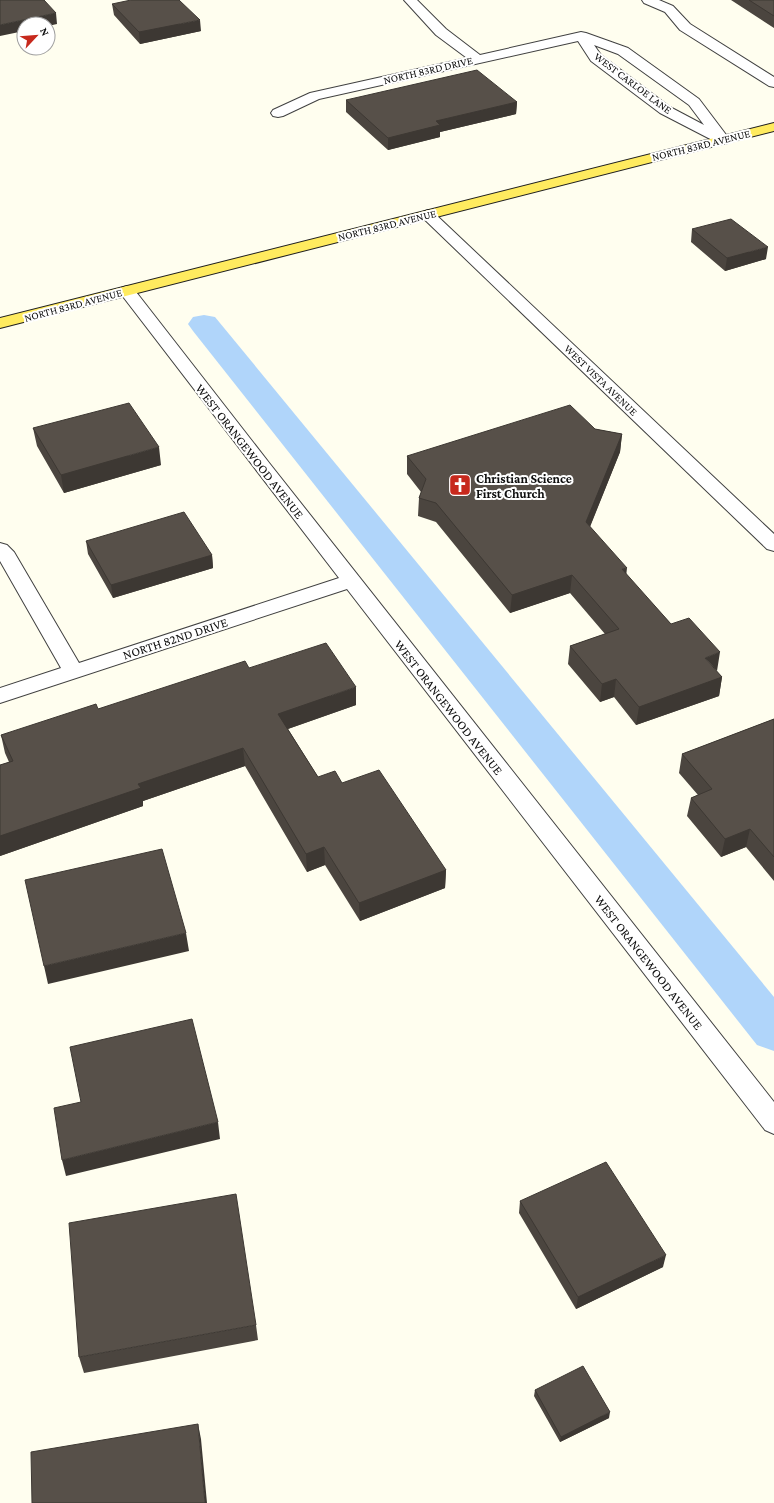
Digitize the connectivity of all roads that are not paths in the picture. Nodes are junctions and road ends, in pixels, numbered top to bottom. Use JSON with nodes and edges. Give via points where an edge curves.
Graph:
{"nodes":[{"id":1,"x":410,"y":0,"type":"edge"},
{"id":2,"x":648,"y":0,"type":"edge"},
{"id":3,"x":581,"y":36,"type":"junction"},
{"id":4,"x":477,"y":59,"type":"junction"},
{"id":5,"x":638,"y":62,"type":"junction"},
{"id":6,"x":610,"y":68,"type":"junction"},
{"id":7,"x":774,"y":83,"type":"edge"},
{"id":8,"x":278,"y":113,"type":"dead end"},
{"id":9,"x":774,"y":127,"type":"edge"},
{"id":10,"x":723,"y":140,"type":"junction"},
{"id":11,"x":428,"y":215,"type":"junction"},
{"id":12,"x":127,"y":291,"type":"junction"},
{"id":13,"x":0,"y":323,"type":"edge"},
{"id":14,"x":774,"y":545,"type":"edge"},
{"id":15,"x":0,"y":549,"type":"edge"},
{"id":16,"x":351,"y":581,"type":"junction"},
{"id":17,"x":74,"y":672,"type":"junction"},
{"id":18,"x":0,"y":696,"type":"edge"},
{"id":19,"x":774,"y":1122,"type":"edge"}],
"edges":[{"from":1,"to":4,"type":"street","via":[[441,32]]},
{"from":2,"to":7,"type":"street","via":[[669,9],[685,27]]},
{"from":3,"to":4,"type":"street","name":"NORTH 83RD DRIVE"},
{"from":3,"to":5,"type":"street","name":"WEST CARLOE LANE","via":[[623,51]]},
{"from":3,"to":6,"type":"street","name":"WEST CARLOE LANE","via":[[596,58]]},
{"from":4,"to":8,"type":"street","name":"NORTH 83RD DRIVE","via":[[314,96]]},
{"from":5,"to":6,"type":"street"},
{"from":5,"to":10,"type":"street","name":"WEST CARLOE LANE","via":[[694,102]]},
{"from":6,"to":10,"type":"street","name":"WEST CARLOE LANE","via":[[665,110]]},
{"from":9,"to":10,"type":"main road","name":"NORTH 83RD AVENUE"},
{"from":10,"to":11,"type":"main road","name":"NORTH 83RD AVENUE"},
{"from":11,"to":12,"type":"main road","name":"NORTH 83RD AVENUE"},
{"from":11,"to":14,"type":"street","name":"WEST VISTA AVENUE"},
{"from":12,"to":13,"type":"main road","name":"NORTH 83RD AVENUE"},
{"from":12,"to":16,"type":"street","name":"WEST ORANGEWOOD AVENUE"},
{"from":15,"to":17,"type":"street","via":[[7,556]]},
{"from":16,"to":17,"type":"street","name":"NORTH 82ND DRIVE"},
{"from":16,"to":19,"type":"street","name":"WEST ORANGEWOOD AVENUE"},
{"from":17,"to":18,"type":"street","name":"NORTH 82ND DRIVE"}]}
